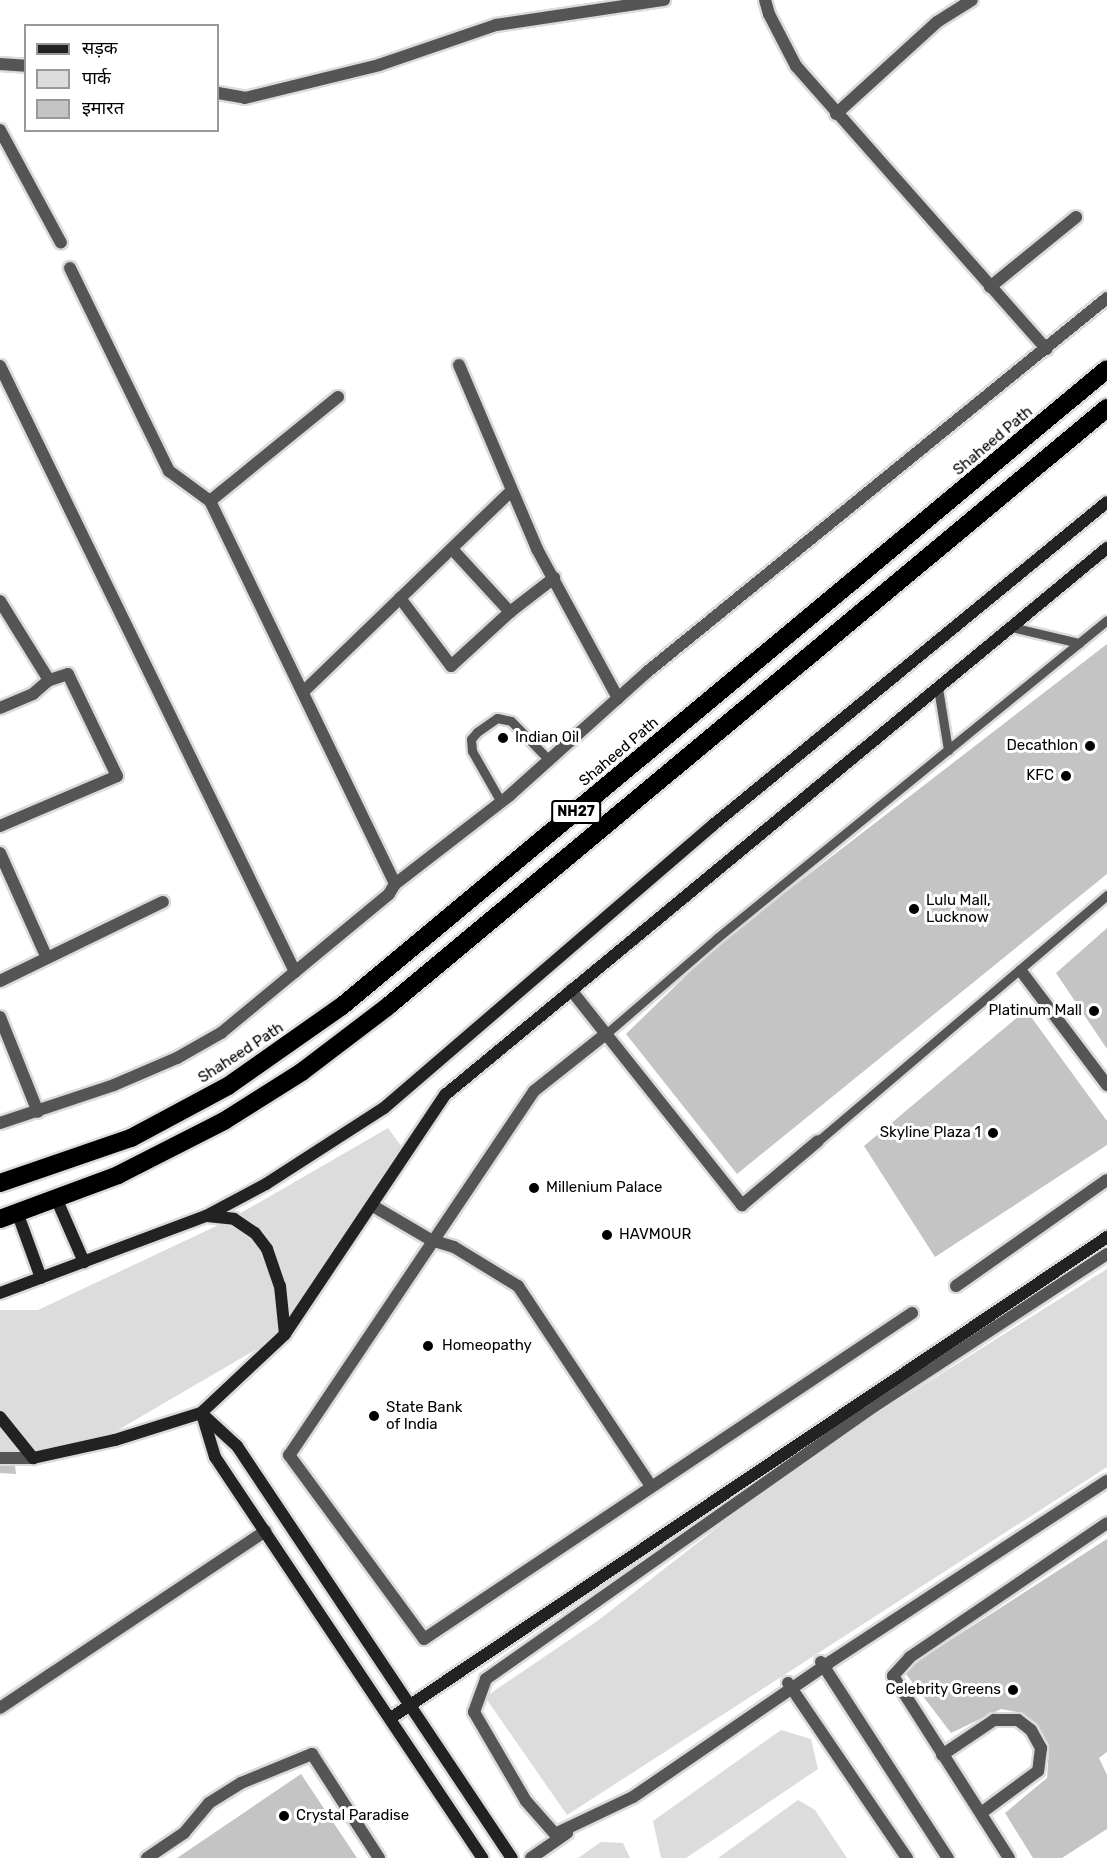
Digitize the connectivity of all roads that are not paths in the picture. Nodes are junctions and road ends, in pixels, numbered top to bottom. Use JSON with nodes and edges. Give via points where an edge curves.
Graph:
{"nodes":[{"id":1,"x":664,"y":0,"type":"edge"},
{"id":2,"x":765,"y":0,"type":"edge"},
{"id":3,"x":972,"y":0,"type":"edge"},
{"id":4,"x":621,"y":3,"type":"edge"},
{"id":5,"x":0,"y":64,"type":"edge"},
{"id":6,"x":24,"y":66,"type":"edge"},
{"id":7,"x":219,"y":93,"type":"edge"},
{"id":8,"x":836,"y":114,"type":"junction"},
{"id":9,"x":0,"y":130,"type":"edge"},
{"id":10,"x":1076,"y":217,"type":"dead end"},
{"id":11,"x":61,"y":243,"type":"dead end"},
{"id":12,"x":70,"y":268,"type":"dead end"},
{"id":13,"x":990,"y":287,"type":"junction"},
{"id":14,"x":1107,"y":298,"type":"edge"},
{"id":15,"x":1046,"y":349,"type":"junction"},
{"id":16,"x":459,"y":365,"type":"dead end"},
{"id":17,"x":0,"y":366,"type":"edge"},
{"id":18,"x":1107,"y":369,"type":"edge"},
{"id":19,"x":338,"y":397,"type":"dead end"},
{"id":20,"x":1107,"y":408,"type":"edge"},
{"id":21,"x":511,"y":491,"type":"junction"},
{"id":22,"x":210,"y":501,"type":"junction"},
{"id":23,"x":1107,"y":502,"type":"edge"},
{"id":24,"x":1107,"y":548,"type":"edge"},
{"id":25,"x":452,"y":549,"type":"junction"},
{"id":26,"x":554,"y":578,"type":"junction"},
{"id":27,"x":400,"y":598,"type":"junction"},
{"id":28,"x":0,"y":601,"type":"edge"},
{"id":29,"x":510,"y":612,"type":"junction"},
{"id":30,"x":1107,"y":620,"type":"edge"},
{"id":31,"x":1011,"y":627,"type":"junction"},
{"id":32,"x":1079,"y":643,"type":"junction"},
{"id":33,"x":49,"y":680,"type":"junction"},
{"id":34,"x":938,"y":688,"type":"junction"},
{"id":35,"x":303,"y":692,"type":"junction"},
{"id":36,"x":618,"y":698,"type":"junction"},
{"id":37,"x":0,"y":708,"type":"edge"},
{"id":38,"x":948,"y":750,"type":"junction"},
{"id":39,"x":549,"y":760,"type":"junction"},
{"id":40,"x":501,"y":802,"type":"junction"},
{"id":41,"x":0,"y":826,"type":"edge"},
{"id":42,"x":0,"y":853,"type":"edge"},
{"id":43,"x":395,"y":884,"type":"junction"},
{"id":44,"x":1107,"y":895,"type":"edge"},
{"id":45,"x":163,"y":902,"type":"dead end"},
{"id":46,"x":47,"y":958,"type":"junction"},
{"id":47,"x":1021,"y":971,"type":"junction"},
{"id":48,"x":295,"y":972,"type":"junction"},
{"id":49,"x":0,"y":981,"type":"edge"},
{"id":50,"x":571,"y":990,"type":"junction"},
{"id":51,"x":0,"y":1017,"type":"edge"},
{"id":52,"x":607,"y":1033,"type":"junction"},
{"id":53,"x":1107,"y":1085,"type":"edge"},
{"id":54,"x":38,"y":1112,"type":"junction"},
{"id":55,"x":0,"y":1123,"type":"edge"},
{"id":56,"x":818,"y":1141,"type":"joint"},
{"id":57,"x":1107,"y":1180,"type":"edge"},
{"id":58,"x":0,"y":1183,"type":"edge"},
{"id":59,"x":56,"y":1198,"type":"junction"},
{"id":60,"x":373,"y":1206,"type":"junction"},
{"id":61,"x":17,"y":1212,"type":"junction"},
{"id":62,"x":206,"y":1216,"type":"junction"},
{"id":63,"x":0,"y":1219,"type":"edge"},
{"id":64,"x":1107,"y":1237,"type":"edge"},
{"id":65,"x":431,"y":1240,"type":"junction"},
{"id":66,"x":1107,"y":1254,"type":"edge"},
{"id":67,"x":84,"y":1262,"type":"junction"},
{"id":68,"x":41,"y":1278,"type":"junction"},
{"id":69,"x":956,"y":1286,"type":"dead end"},
{"id":70,"x":0,"y":1293,"type":"edge"},
{"id":71,"x":912,"y":1312,"type":"dead end"},
{"id":72,"x":285,"y":1334,"type":"junction"},
{"id":73,"x":201,"y":1413,"type":"junction"},
{"id":74,"x":0,"y":1417,"type":"edge"},
{"id":75,"x":0,"y":1458,"type":"edge"},
{"id":76,"x":33,"y":1458,"type":"junction"},
{"id":77,"x":1107,"y":1472,"type":"edge"},
{"id":78,"x":1107,"y":1481,"type":"edge"},
{"id":79,"x":651,"y":1486,"type":"junction"},
{"id":80,"x":1107,"y":1523,"type":"edge"},
{"id":81,"x":265,"y":1531,"type":"junction"},
{"id":82,"x":821,"y":1662,"type":"junction"},
{"id":83,"x":788,"y":1683,"type":"junction"},
{"id":84,"x":411,"y":1706,"type":"junction"},
{"id":85,"x":0,"y":1708,"type":"edge"},
{"id":86,"x":391,"y":1718,"type":"junction"},
{"id":87,"x":942,"y":1755,"type":"junction"},
{"id":88,"x":981,"y":1813,"type":"junction"},
{"id":89,"x":147,"y":1858,"type":"edge"},
{"id":90,"x":379,"y":1858,"type":"edge"},
{"id":91,"x":482,"y":1858,"type":"edge"},
{"id":92,"x":512,"y":1858,"type":"edge"},
{"id":93,"x":531,"y":1858,"type":"edge"},
{"id":94,"x":907,"y":1858,"type":"edge"},
{"id":95,"x":948,"y":1858,"type":"edge"},
{"id":96,"x":1009,"y":1858,"type":"edge"}],
"edges":[{"from":1,"to":4,"type":"street"},
{"from":2,"to":8,"type":"street","via":[[796,66]]},
{"from":3,"to":8,"type":"street","via":[[937,22]]},
{"from":4,"to":7,"type":"street","via":[[496,25],[379,65],[245,98]]},
{"from":5,"to":6,"type":"street"},
{"from":8,"to":13,"type":"street"},
{"from":9,"to":11,"type":"street"},
{"from":10,"to":13,"type":"street"},
{"from":12,"to":22,"type":"street","via":[[169,471]]},
{"from":13,"to":15,"type":"street"},
{"from":14,"to":15,"type":"street"},
{"from":15,"to":36,"type":"street"},
{"from":16,"to":21,"type":"street"},
{"from":17,"to":48,"type":"street"},
{"from":18,"to":58,"type":"highway","name":"Shaheed Path","number":"NH27","via":[[342,1006],[228,1086],[130,1138]]},
{"from":19,"to":22,"type":"street"},
{"from":20,"to":59,"type":"highway","number":"NH27","via":[[387,1007],[313,1064],[224,1121],[118,1175]]},
{"from":21,"to":25,"type":"street"},
{"from":21,"to":26,"type":"street"},
{"from":22,"to":35,"type":"street"},
{"from":23,"to":62,"type":"street","via":[[713,825],[384,1108],[266,1184]]},
{"from":24,"to":31,"type":"street"},
{"from":25,"to":27,"type":"street"},
{"from":25,"to":29,"type":"street"},
{"from":26,"to":29,"type":"street"},
{"from":26,"to":36,"type":"street"},
{"from":27,"to":29,"type":"street","via":[[450,666]]},
{"from":27,"to":35,"type":"street"},
{"from":28,"to":33,"type":"street"},
{"from":30,"to":32,"type":"lane"},
{"from":31,"to":32,"type":"lane"},
{"from":31,"to":34,"type":"street"},
{"from":32,"to":38,"type":"lane"},
{"from":33,"to":37,"type":"street","via":[[33,693]]},
{"from":33,"to":41,"type":"street","via":[[68,674],[117,776]]},
{"from":34,"to":38,"type":"lane"},
{"from":34,"to":50,"type":"street"},
{"from":35,"to":43,"type":"street"},
{"from":36,"to":39,"type":"street"},
{"from":38,"to":52,"type":"lane"},
{"from":39,"to":40,"type":"street"},
{"from":39,"to":40,"type":"lane","via":[[511,721],[497,718],[477,732],[471,739],[472,751]]},
{"from":40,"to":43,"type":"street"},
{"from":42,"to":46,"type":"street"},
{"from":43,"to":48,"type":"street","via":[[389,894]]},
{"from":44,"to":47,"type":"lane"},
{"from":45,"to":46,"type":"street"},
{"from":46,"to":49,"type":"street"},
{"from":47,"to":53,"type":"street"},
{"from":47,"to":56,"type":"lane"},
{"from":48,"to":54,"type":"street","via":[[221,1033],[177,1058]]},
{"from":50,"to":52,"type":"street"},
{"from":50,"to":60,"type":"street","via":[[445,1095]]},
{"from":51,"to":54,"type":"street"},
{"from":52,"to":56,"type":"street","via":[[742,1205]]},
{"from":52,"to":65,"type":"street","via":[[534,1091]]},
{"from":54,"to":55,"type":"street"},
{"from":57,"to":69,"type":"street"},
{"from":59,"to":61,"type":"highway","number":"NH27"},
{"from":59,"to":67,"type":"street"},
{"from":60,"to":65,"type":"street"},
{"from":60,"to":72,"type":"street"},
{"from":61,"to":63,"type":"highway","number":"NH27"},
{"from":61,"to":68,"type":"street"},
{"from":62,"to":67,"type":"street"},
{"from":62,"to":72,"type":"street","via":[[234,1219],[255,1233],[267,1249],[280,1286]]},
{"from":64,"to":84,"type":"street"},
{"from":65,"to":79,"type":"street","via":[[454,1247],[518,1286]]},
{"from":65,"to":79,"type":"street","via":[[289,1455],[424,1639]]},
{"from":66,"to":78,"type":"street","via":[[873,1407],[486,1679],[474,1712],[526,1800],[555,1834],[633,1797],[830,1662]]},
{"from":67,"to":68,"type":"street"},
{"from":68,"to":70,"type":"street"},
{"from":71,"to":79,"type":"street"},
{"from":72,"to":73,"type":"street"},
{"from":73,"to":76,"type":"street","via":[[115,1440]]},
{"from":73,"to":81,"type":"street","via":[[215,1457]]},
{"from":73,"to":84,"type":"street","via":[[237,1446]]},
{"from":74,"to":76,"type":"street"},
{"from":75,"to":76,"type":"street"},
{"from":77,"to":82,"type":"street"},
{"from":80,"to":87,"type":"street","via":[[899,1665],[893,1676],[896,1684]]},
{"from":81,"to":85,"type":"street"},
{"from":81,"to":86,"type":"street"},
{"from":82,"to":83,"type":"street"},
{"from":82,"to":95,"type":"street"},
{"from":83,"to":93,"type":"street"},
{"from":83,"to":94,"type":"street"},
{"from":84,"to":86,"type":"street"},
{"from":84,"to":92,"type":"street"},
{"from":86,"to":91,"type":"street"},
{"from":87,"to":88,"type":"street"},
{"from":87,"to":88,"type":"street","via":[[1004,1717],[1018,1720],[1031,1730],[1041,1748],[1038,1771]]},
{"from":88,"to":96,"type":"street"},
{"from":89,"to":90,"type":"street","via":[[184,1833],[208,1803],[241,1783],[312,1754]]}]}
